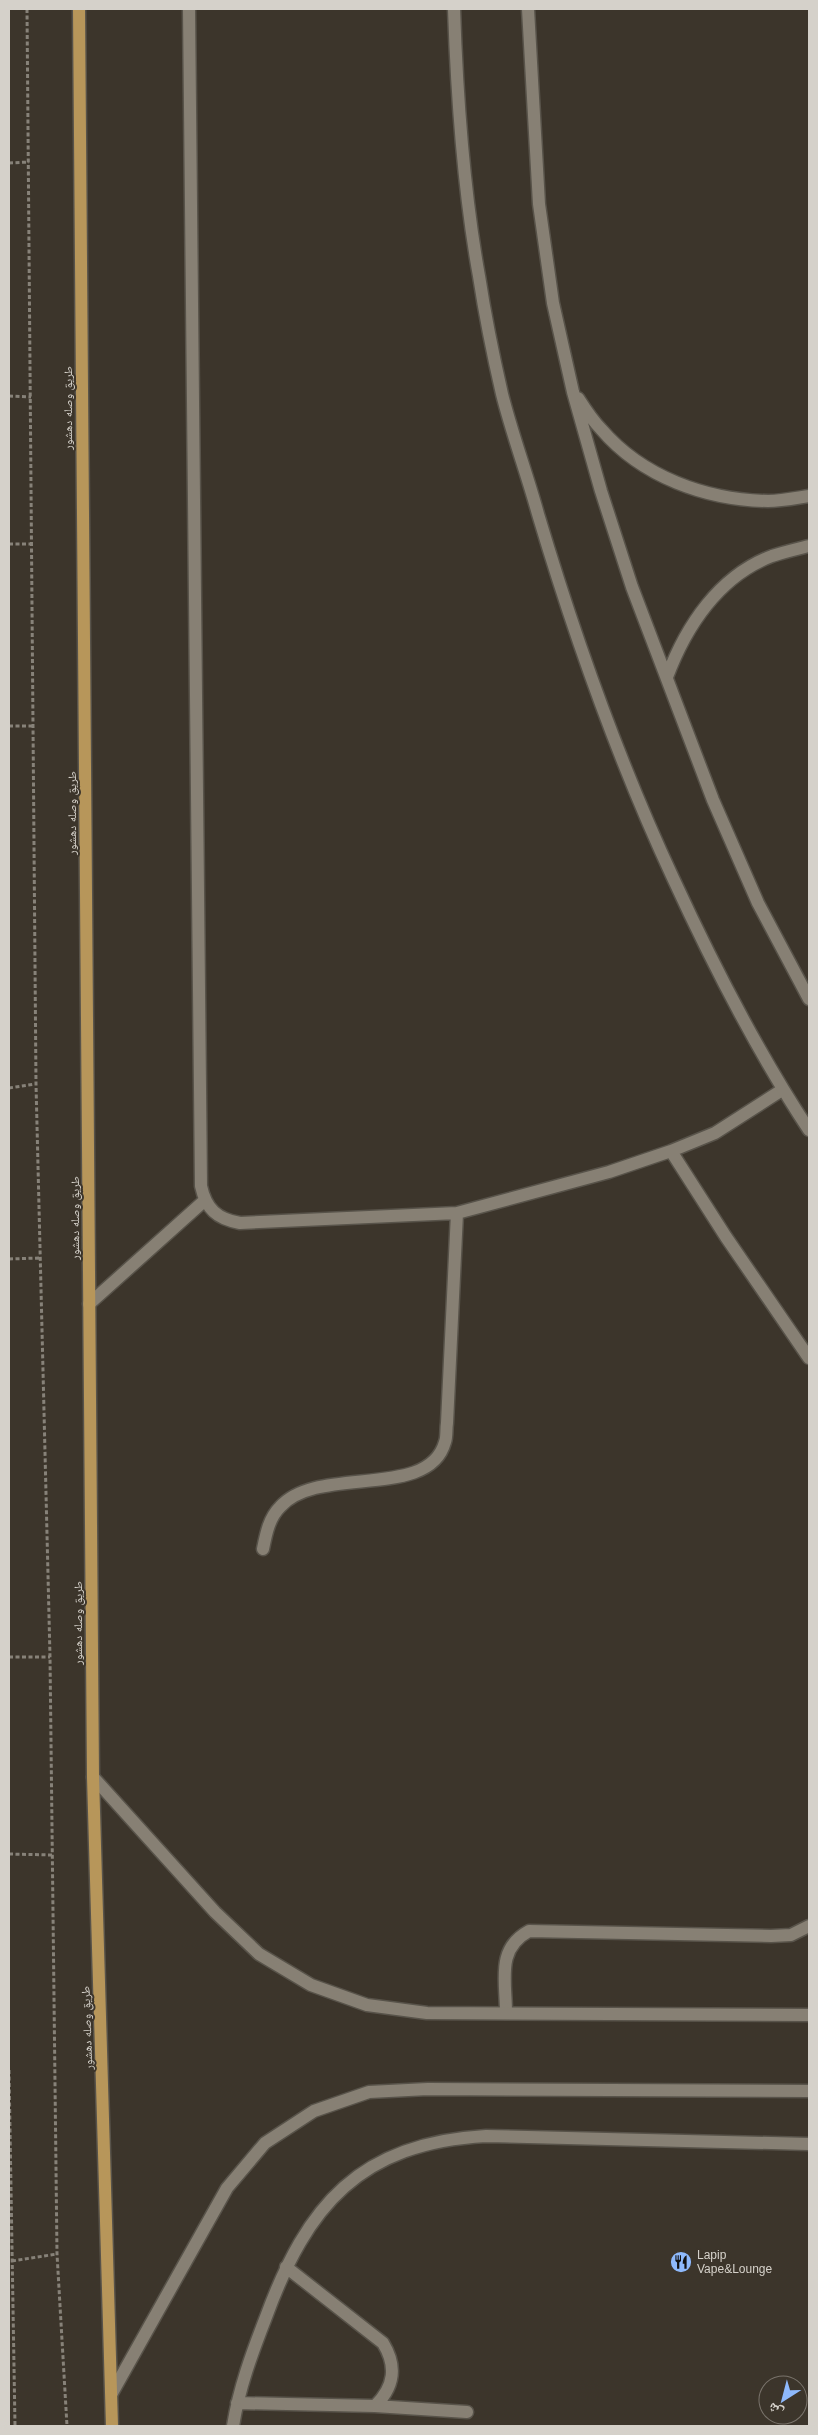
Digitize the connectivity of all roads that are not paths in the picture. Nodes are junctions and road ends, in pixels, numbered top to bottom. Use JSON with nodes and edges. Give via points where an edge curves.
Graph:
{"nodes":[{"id":1,"x":79,"y":9,"type":"edge"},
{"id":2,"x":189,"y":9,"type":"edge"},
{"id":3,"x":454,"y":9,"type":"edge"},
{"id":4,"x":528,"y":9,"type":"edge"},
{"id":5,"x":573,"y":392,"type":"junction"},
{"id":6,"x":809,"y":496,"type":"edge"},
{"id":7,"x":809,"y":546,"type":"edge"},
{"id":8,"x":667,"y":677,"type":"junction"},
{"id":9,"x":809,"y":999,"type":"edge"},
{"id":10,"x":782,"y":1090,"type":"junction"},
{"id":11,"x":809,"y":1130,"type":"edge"},
{"id":12,"x":672,"y":1151,"type":"junction"},
{"id":13,"x":204,"y":1200,"type":"junction"},
{"id":14,"x":457,"y":1213,"type":"junction"},
{"id":15,"x":89,"y":1304,"type":"junction"},
{"id":16,"x":809,"y":1358,"type":"edge"},
{"id":17,"x":263,"y":1549,"type":"dead end"},
{"id":18,"x":93,"y":1777,"type":"junction"},
{"id":19,"x":809,"y":1926,"type":"edge"},
{"id":20,"x":506,"y":2014,"type":"junction"},
{"id":21,"x":809,"y":2016,"type":"edge"},
{"id":22,"x":809,"y":2091,"type":"edge"},
{"id":23,"x":809,"y":2144,"type":"edge"},
{"id":24,"x":286,"y":2267,"type":"junction"},
{"id":25,"x":112,"y":2393,"type":"junction"},
{"id":26,"x":237,"y":2404,"type":"junction"},
{"id":27,"x":375,"y":2406,"type":"junction"},
{"id":28,"x":467,"y":2412,"type":"dead end"},
{"id":29,"x":112,"y":2426,"type":"edge"},
{"id":30,"x":233,"y":2426,"type":"edge"}],
"edges":[{"from":1,"to":15,"type":"main road","name":"طريق وصله دهشور"},
{"from":2,"to":13,"type":"street","via":[[201,1186]]},
{"from":3,"to":10,"type":"street","via":[[462,155],[478,275],[503,394],[568,614],[604,717],[645,818],[734,1005]]},
{"from":4,"to":5,"type":"street","via":[[539,204],[553,303]]},
{"from":5,"to":6,"type":"street","via":[[601,430],[636,461],[678,484],[723,498],[769,501]]},
{"from":5,"to":8,"type":"street","via":[[626,570]]},
{"from":7,"to":8,"type":"street","via":[[771,557],[742,572],[717,594],[695,618],[678,646]]},
{"from":8,"to":9,"type":"street","via":[[713,800],[758,903]]},
{"from":10,"to":11,"type":"street"},
{"from":10,"to":12,"type":"street","via":[[715,1133]]},
{"from":12,"to":14,"type":"street"},
{"from":12,"to":16,"type":"street"},
{"from":13,"to":14,"type":"street","via":[[213,1213],[240,1223]]},
{"from":13,"to":15,"type":"street"},
{"from":14,"to":17,"type":"street","via":[[447,1423],[445,1443],[436,1460],[420,1472],[298,1492],[280,1506],[268,1526]]},
{"from":15,"to":18,"type":"main road","name":"طريق وصله دهشور"},
{"from":18,"to":20,"type":"street","via":[[259,1954],[311,1985],[367,2006],[427,2013]]},
{"from":18,"to":25,"type":"main road","name":"طريق وصله دهشور"},
{"from":19,"to":20,"type":"street","via":[[791,1935],[771,1936],[530,1931],[517,1938],[509,1948],[505,1962]]},
{"from":20,"to":21,"type":"street"},
{"from":22,"to":25,"type":"street","via":[[428,2088],[369,2092],[314,2110],[265,2143],[227,2188]]},
{"from":23,"to":24,"type":"street","via":[[486,2136],[456,2137],[428,2143],[370,2166],[344,2185],[301,2237]]},
{"from":24,"to":26,"type":"street","via":[[250,2360]]},
{"from":24,"to":27,"type":"street","via":[[384,2343],[394,2369],[392,2383],[386,2396]]},
{"from":25,"to":29,"type":"main road","name":"طريق وصله دهشور"},
{"from":26,"to":27,"type":"street"},
{"from":26,"to":30,"type":"street"},
{"from":27,"to":28,"type":"street"}]}
